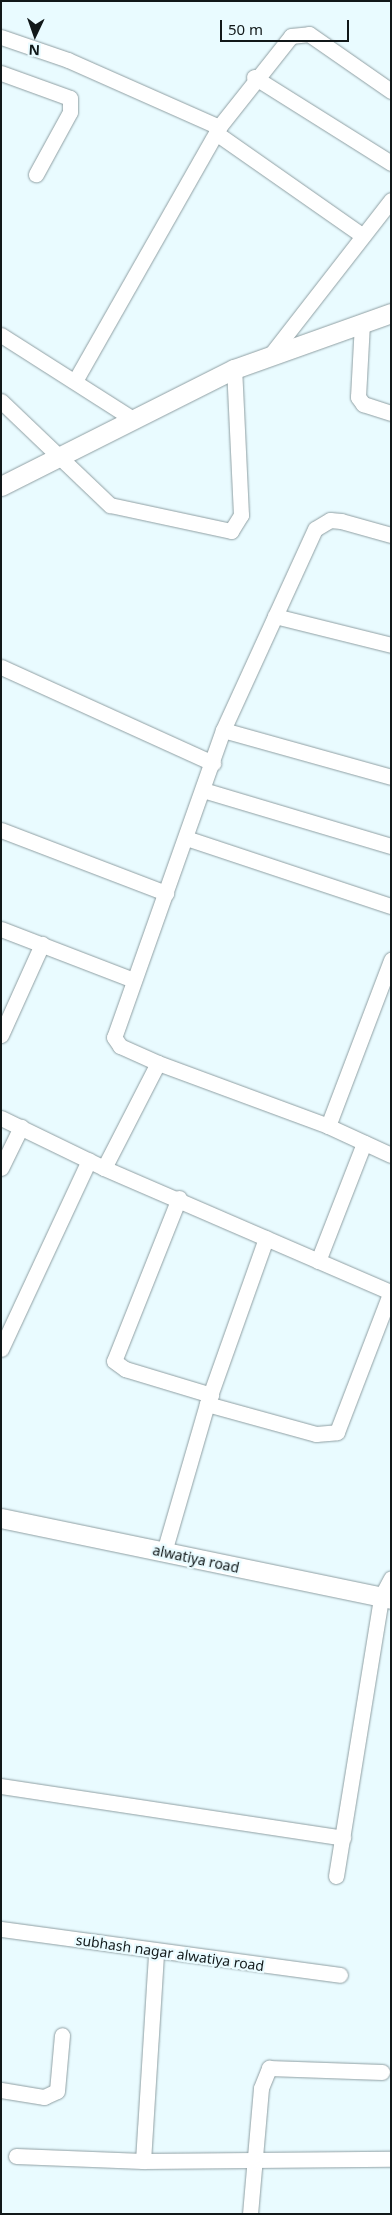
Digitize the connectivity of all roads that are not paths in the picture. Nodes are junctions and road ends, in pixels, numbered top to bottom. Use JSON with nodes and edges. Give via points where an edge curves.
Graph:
{"nodes":[{"id":1,"x":1,"y":37,"type":"edge"},
{"id":2,"x":1,"y":73,"type":"edge"},
{"id":3,"x":254,"y":77,"type":"junction"},
{"id":4,"x":391,"y":91,"type":"edge"},
{"id":5,"x":217,"y":130,"type":"junction"},
{"id":6,"x":391,"y":164,"type":"edge"},
{"id":7,"x":36,"y":174,"type":"dead end"},
{"id":8,"x":391,"y":200,"type":"edge"},
{"id":9,"x":363,"y":236,"type":"junction"},
{"id":10,"x":391,"y":313,"type":"edge"},
{"id":11,"x":362,"y":323,"type":"junction"},
{"id":12,"x":1,"y":335,"type":"edge"},
{"id":13,"x":272,"y":353,"type":"junction"},
{"id":14,"x":234,"y":369,"type":"junction"},
{"id":15,"x":75,"y":380,"type":"junction"},
{"id":16,"x":1,"y":401,"type":"edge"},
{"id":17,"x":391,"y":413,"type":"edge"},
{"id":18,"x":133,"y":418,"type":"junction"},
{"id":19,"x":57,"y":456,"type":"junction"},
{"id":20,"x":1,"y":486,"type":"edge"},
{"id":21,"x":391,"y":535,"type":"edge"},
{"id":22,"x":275,"y":616,"type":"junction"},
{"id":23,"x":391,"y":645,"type":"edge"},
{"id":24,"x":1,"y":667,"type":"edge"},
{"id":25,"x":223,"y":730,"type":"junction"},
{"id":26,"x":213,"y":763,"type":"junction"},
{"id":27,"x":391,"y":777,"type":"edge"},
{"id":28,"x":203,"y":790,"type":"junction"},
{"id":29,"x":1,"y":830,"type":"edge"},
{"id":30,"x":186,"y":838,"type":"junction"},
{"id":31,"x":391,"y":846,"type":"edge"},
{"id":32,"x":166,"y":894,"type":"junction"},
{"id":33,"x":391,"y":906,"type":"edge"},
{"id":34,"x":1,"y":929,"type":"edge"},
{"id":35,"x":42,"y":944,"type":"junction"},
{"id":36,"x":391,"y":960,"type":"edge"},
{"id":37,"x":134,"y":980,"type":"junction"},
{"id":38,"x":7,"y":1008,"type":"edge"},
{"id":39,"x":1,"y":1035,"type":"edge"},
{"id":40,"x":158,"y":1063,"type":"junction"},
{"id":41,"x":1,"y":1118,"type":"edge"},
{"id":42,"x":328,"y":1126,"type":"junction"},
{"id":43,"x":21,"y":1127,"type":"junction"},
{"id":44,"x":364,"y":1143,"type":"junction"},
{"id":45,"x":391,"y":1155,"type":"edge"},
{"id":46,"x":89,"y":1160,"type":"junction"},
{"id":47,"x":1,"y":1168,"type":"edge"},
{"id":48,"x":104,"y":1168,"type":"junction"},
{"id":49,"x":179,"y":1198,"type":"junction"},
{"id":50,"x":266,"y":1238,"type":"junction"},
{"id":51,"x":318,"y":1260,"type":"junction"},
{"id":52,"x":391,"y":1291,"type":"edge"},
{"id":53,"x":1,"y":1348,"type":"edge"},
{"id":54,"x":209,"y":1400,"type":"junction"},
{"id":55,"x":1,"y":1518,"type":"edge"},
{"id":56,"x":164,"y":1552,"type":"junction"},
{"id":57,"x":391,"y":1578,"type":"edge"},
{"id":58,"x":386,"y":1598,"type":"edge"},
{"id":59,"x":1,"y":1786,"type":"edge"},
{"id":60,"x":343,"y":1838,"type":"junction"},
{"id":61,"x":336,"y":1876,"type":"dead end"},
{"id":62,"x":1,"y":1929,"type":"edge"},
{"id":63,"x":156,"y":1952,"type":"junction"},
{"id":64,"x":340,"y":1975,"type":"dead end"},
{"id":65,"x":62,"y":2035,"type":"dead end"},
{"id":66,"x":382,"y":2072,"type":"dead end"},
{"id":67,"x":1,"y":2090,"type":"edge"},
{"id":68,"x":16,"y":2156,"type":"dead end"},
{"id":69,"x":391,"y":2159,"type":"edge"},
{"id":70,"x":143,"y":2161,"type":"junction"},
{"id":71,"x":253,"y":2162,"type":"junction"},
{"id":72,"x":250,"y":2214,"type":"edge"}],
"edges":[{"from":1,"to":5,"type":"street","via":[[68,60]]},
{"from":2,"to":7,"type":"street","via":[[70,98],[70,112]]},
{"from":3,"to":4,"type":"street","via":[[291,36],[304,33]]},
{"from":3,"to":5,"type":"street"},
{"from":3,"to":6,"type":"street"},
{"from":5,"to":9,"type":"street"},
{"from":5,"to":15,"type":"street"},
{"from":8,"to":9,"type":"street"},
{"from":9,"to":13,"type":"street"},
{"from":10,"to":11,"type":"street"},
{"from":11,"to":13,"type":"street"},
{"from":11,"to":17,"type":"street","via":[[358,396],[363,404]]},
{"from":12,"to":15,"type":"street"},
{"from":13,"to":14,"type":"street"},
{"from":14,"to":18,"type":"street"},
{"from":14,"to":19,"type":"street","via":[[242,515],[231,531],[110,505]]},
{"from":15,"to":18,"type":"street"},
{"from":16,"to":19,"type":"street"},
{"from":18,"to":19,"type":"street"},
{"from":19,"to":20,"type":"street"},
{"from":21,"to":22,"type":"street","via":[[341,521],[322,523]]},
{"from":22,"to":23,"type":"street"},
{"from":22,"to":25,"type":"street"},
{"from":24,"to":26,"type":"street"},
{"from":25,"to":26,"type":"street"},
{"from":25,"to":27,"type":"street"},
{"from":26,"to":28,"type":"street"},
{"from":28,"to":30,"type":"street"},
{"from":28,"to":31,"type":"street"},
{"from":29,"to":32,"type":"street"},
{"from":30,"to":32,"type":"street"},
{"from":30,"to":33,"type":"street"},
{"from":32,"to":37,"type":"street"},
{"from":34,"to":35,"type":"street"},
{"from":35,"to":37,"type":"street"},
{"from":35,"to":38,"type":"street"},
{"from":36,"to":42,"type":"street"},
{"from":37,"to":40,"type":"street","via":[[115,1042]]},
{"from":38,"to":39,"type":"street"},
{"from":40,"to":42,"type":"street"},
{"from":40,"to":48,"type":"street"},
{"from":41,"to":43,"type":"street"},
{"from":42,"to":44,"type":"street"},
{"from":43,"to":46,"type":"street"},
{"from":43,"to":47,"type":"street"},
{"from":44,"to":45,"type":"street"},
{"from":44,"to":51,"type":"street"},
{"from":46,"to":48,"type":"street"},
{"from":46,"to":53,"type":"street"},
{"from":48,"to":49,"type":"street"},
{"from":49,"to":50,"type":"street"},
{"from":49,"to":54,"type":"street","via":[[114,1360],[125,1369]]},
{"from":50,"to":51,"type":"street"},
{"from":50,"to":54,"type":"street"},
{"from":51,"to":52,"type":"street"},
{"from":52,"to":54,"type":"street","via":[[337,1432],[316,1434]]},
{"from":54,"to":56,"type":"street"},
{"from":55,"to":56,"type":"street","name":"alwatiya road"},
{"from":56,"to":58,"type":"street","name":"alwatiya road"},
{"from":57,"to":58,"type":"street"},
{"from":58,"to":60,"type":"street"},
{"from":59,"to":60,"type":"street"},
{"from":60,"to":61,"type":"street"},
{"from":62,"to":63,"type":"street","name":"subhash nagar alwatiya road"},
{"from":63,"to":64,"type":"street","name":"subhash nagar alwatiya road"},
{"from":63,"to":70,"type":"street"},
{"from":65,"to":67,"type":"street","via":[[57,2091],[44,2096]]},
{"from":66,"to":71,"type":"street","via":[[269,2068],[261,2088]]},
{"from":68,"to":70,"type":"street"},
{"from":69,"to":71,"type":"street"},
{"from":70,"to":71,"type":"street"},
{"from":71,"to":72,"type":"street"}]}
